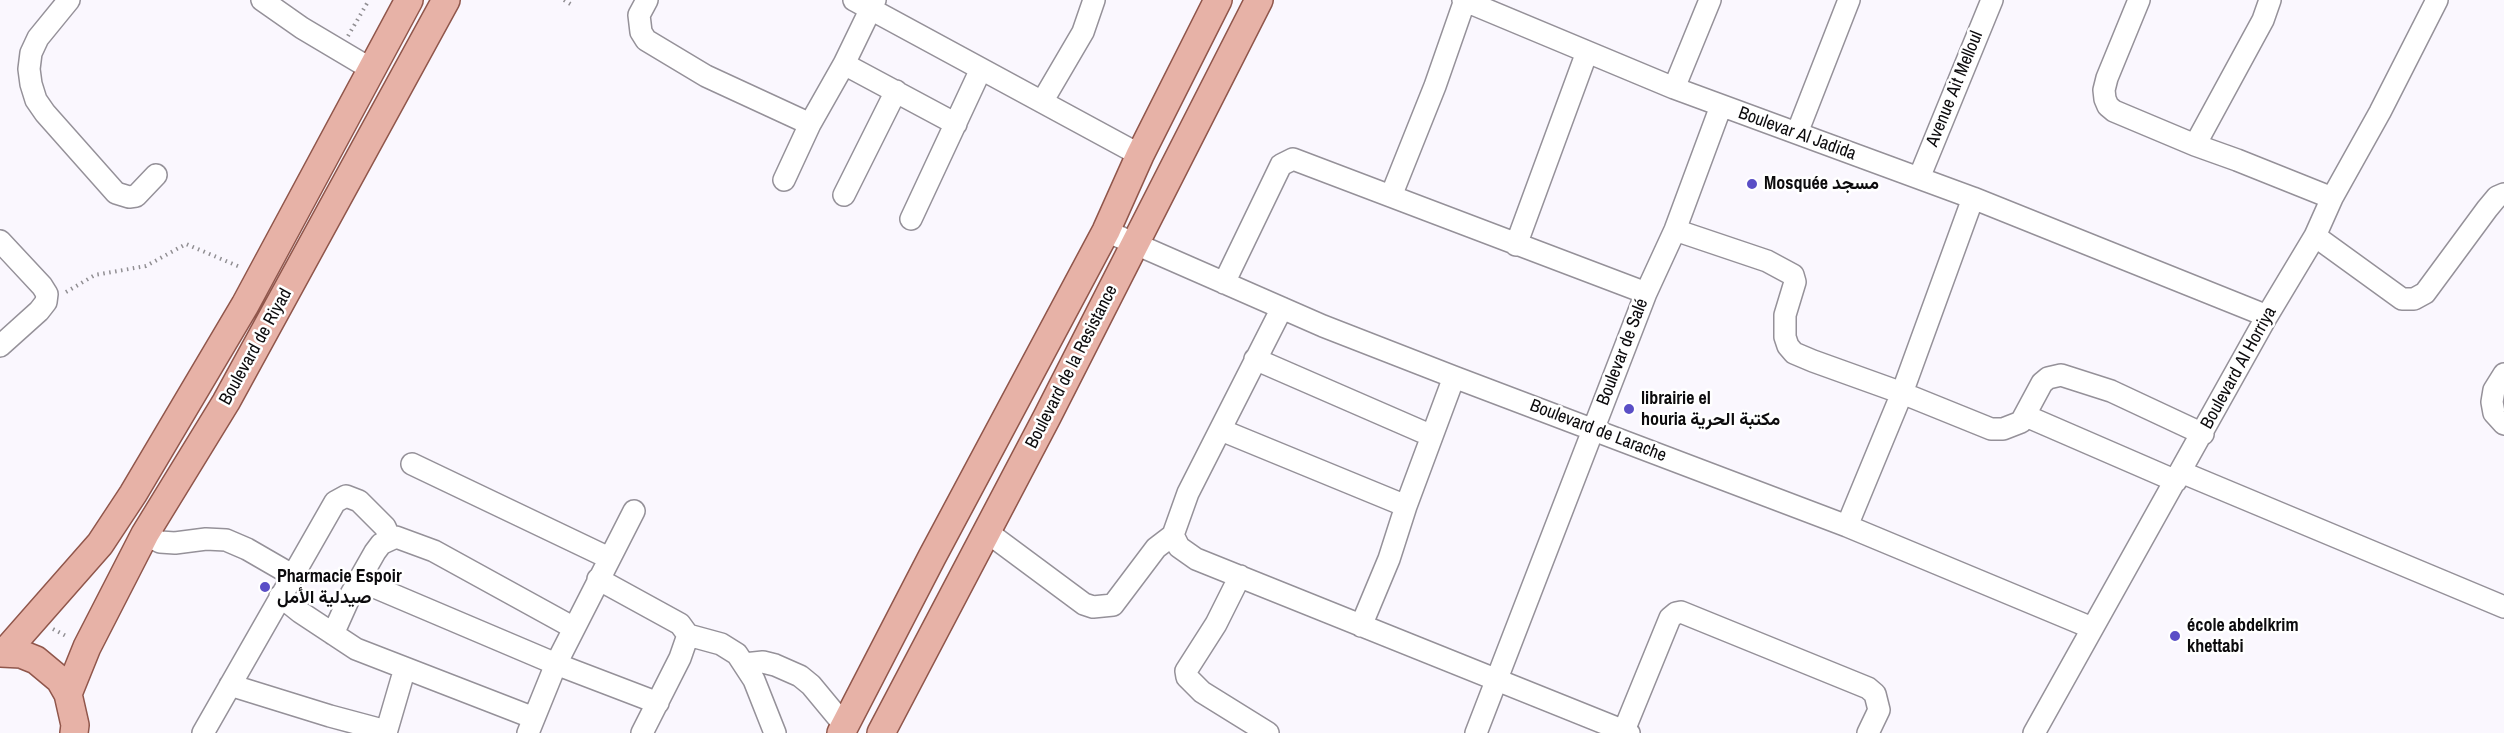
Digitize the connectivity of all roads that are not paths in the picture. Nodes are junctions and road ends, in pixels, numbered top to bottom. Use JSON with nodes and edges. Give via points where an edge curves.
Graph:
{"nodes":[{"id":1,"x":69,"y":0,"type":"edge"},
{"id":2,"x":262,"y":0,"type":"edge"},
{"id":3,"x":409,"y":0,"type":"edge"},
{"id":4,"x":446,"y":0,"type":"edge"},
{"id":5,"x":647,"y":0,"type":"edge"},
{"id":6,"x":1094,"y":0,"type":"edge"},
{"id":7,"x":1218,"y":0,"type":"edge"},
{"id":8,"x":1259,"y":0,"type":"edge"},
{"id":9,"x":1464,"y":0,"type":"edge"},
{"id":10,"x":1710,"y":0,"type":"edge"},
{"id":11,"x":1849,"y":0,"type":"edge"},
{"id":12,"x":1992,"y":0,"type":"edge"},
{"id":13,"x":2139,"y":0,"type":"edge"},
{"id":14,"x":2271,"y":0,"type":"edge"},
{"id":15,"x":2437,"y":0,"type":"edge"},
{"id":16,"x":867,"y":3,"type":"edge"},
{"id":17,"x":1587,"y":52,"type":"junction"},
{"id":18,"x":844,"y":64,"type":"junction"},
{"id":19,"x":371,"y":69,"type":"junction"},
{"id":20,"x":981,"y":69,"type":"junction"},
{"id":21,"x":1674,"y":88,"type":"junction"},
{"id":22,"x":896,"y":91,"type":"junction"},
{"id":23,"x":1042,"y":102,"type":"junction"},
{"id":24,"x":1721,"y":106,"type":"junction"},
{"id":25,"x":810,"y":124,"type":"junction"},
{"id":26,"x":956,"y":124,"type":"junction"},
{"id":27,"x":1797,"y":134,"type":"junction"},
{"id":28,"x":2194,"y":145,"type":"junction"},
{"id":29,"x":1140,"y":155,"type":"junction"},
{"id":30,"x":156,"y":175,"type":"dead end"},
{"id":31,"x":1919,"y":178,"type":"junction"},
{"id":32,"x":784,"y":180,"type":"dead end"},
{"id":33,"x":2504,"y":194,"type":"edge"},
{"id":34,"x":844,"y":195,"type":"dead end"},
{"id":35,"x":1391,"y":196,"type":"junction"},
{"id":36,"x":1973,"y":198,"type":"junction"},
{"id":37,"x":2332,"y":198,"type":"junction"},
{"id":38,"x":911,"y":219,"type":"dead end"},
{"id":39,"x":1675,"y":230,"type":"junction"},
{"id":40,"x":1106,"y":231,"type":"junction"},
{"id":41,"x":2314,"y":236,"type":"junction"},
{"id":42,"x":0,"y":241,"type":"edge"},
{"id":43,"x":1135,"y":243,"type":"junction"},
{"id":44,"x":1516,"y":245,"type":"junction"},
{"id":45,"x":1224,"y":283,"type":"junction"},
{"id":46,"x":1646,"y":292,"type":"junction"},
{"id":47,"x":1282,"y":308,"type":"junction"},
{"id":48,"x":2267,"y":316,"type":"junction"},
{"id":49,"x":0,"y":346,"type":"edge"},
{"id":50,"x":1255,"y":359,"type":"junction"},
{"id":51,"x":2504,"y":374,"type":"edge"},
{"id":52,"x":1454,"y":377,"type":"junction"},
{"id":53,"x":1902,"y":393,"type":"junction"},
{"id":54,"x":2026,"y":416,"type":"junction"},
{"id":55,"x":2504,"y":424,"type":"edge"},
{"id":56,"x":1593,"y":429,"type":"junction"},
{"id":57,"x":1221,"y":430,"type":"junction"},
{"id":58,"x":2203,"y":434,"type":"junction"},
{"id":59,"x":1432,"y":436,"type":"junction"},
{"id":60,"x":412,"y":464,"type":"dead end"},
{"id":61,"x":2178,"y":476,"type":"junction"},
{"id":62,"x":1406,"y":506,"type":"junction"},
{"id":63,"x":634,"y":511,"type":"dead end"},
{"id":64,"x":1847,"y":526,"type":"junction"},
{"id":65,"x":987,"y":532,"type":"junction"},
{"id":66,"x":145,"y":534,"type":"junction"},
{"id":67,"x":1173,"y":535,"type":"junction"},
{"id":68,"x":390,"y":538,"type":"junction"},
{"id":69,"x":609,"y":558,"type":"junction"},
{"id":70,"x":292,"y":575,"type":"junction"},
{"id":71,"x":1240,"y":576,"type":"junction"},
{"id":72,"x":598,"y":579,"type":"junction"},
{"id":73,"x":358,"y":580,"type":"junction"},
{"id":74,"x":280,"y":596,"type":"junction"},
{"id":75,"x":2504,"y":607,"type":"edge"},
{"id":76,"x":1361,"y":626,"type":"junction"},
{"id":77,"x":574,"y":628,"type":"junction"},
{"id":78,"x":2092,"y":628,"type":"junction"},
{"id":79,"x":333,"y":634,"type":"junction"},
{"id":80,"x":688,"y":635,"type":"junction"},
{"id":81,"x":3,"y":652,"type":"edge"},
{"id":82,"x":556,"y":664,"type":"junction"},
{"id":83,"x":744,"y":664,"type":"junction"},
{"id":84,"x":405,"y":668,"type":"junction"},
{"id":85,"x":1497,"y":679,"type":"junction"},
{"id":86,"x":230,"y":685,"type":"junction"},
{"id":87,"x":68,"y":694,"type":"junction"},
{"id":88,"x":658,"y":703,"type":"junction"},
{"id":89,"x":531,"y":726,"type":"edge"},
{"id":90,"x":843,"y":729,"type":"edge"},
{"id":91,"x":80,"y":730,"type":"edge"},
{"id":92,"x":386,"y":732,"type":"edge"},
{"id":93,"x":1625,"y":732,"type":"edge"},
{"id":94,"x":203,"y":733,"type":"edge"},
{"id":95,"x":642,"y":733,"type":"edge"},
{"id":96,"x":775,"y":733,"type":"edge"},
{"id":97,"x":881,"y":733,"type":"edge"},
{"id":98,"x":1268,"y":733,"type":"edge"},
{"id":99,"x":1476,"y":733,"type":"edge"},
{"id":100,"x":1868,"y":733,"type":"edge"},
{"id":101,"x":2034,"y":733,"type":"edge"}],
"edges":[{"from":1,"to":30,"type":"street","via":[[38,38],[31,53],[31,84],[36,99],[116,193],[135,196]]},
{"from":2,"to":19,"type":"street"},
{"from":3,"to":19,"type":"main road","name":"Boulevard de Riyad"},
{"from":4,"to":66,"type":"main road","name":"Boulevard de Riyad","via":[[226,402]]},
{"from":5,"to":25,"type":"street","via":[[639,15],[646,40],[706,75]]},
{"from":6,"to":23,"type":"street","via":[[1083,32]]},
{"from":7,"to":29,"type":"main road","name":"Boulevard de la Resistance"},
{"from":8,"to":43,"type":"main road","name":"Boulevard de la Resistance"},
{"from":9,"to":17,"type":"street","name":"Boulevar Al Jadida"},
{"from":9,"to":35,"type":"street","via":[[1435,87]]},
{"from":10,"to":21,"type":"street"},
{"from":11,"to":27,"type":"street"},
{"from":12,"to":31,"type":"street","name":"Avenue Ait Melloul"},
{"from":13,"to":28,"type":"street","via":[[2107,78],[2104,99],[2114,111]]},
{"from":14,"to":28,"type":"street"},
{"from":15,"to":37,"type":"street","name":"Boulevard Al Horriya"},
{"from":16,"to":18,"type":"street"},
{"from":16,"to":20,"type":"street"},
{"from":17,"to":21,"type":"street","name":"Boulevar Al Jadida"},
{"from":17,"to":44,"type":"street"},
{"from":18,"to":22,"type":"street"},
{"from":18,"to":25,"type":"street"},
{"from":19,"to":81,"type":"main road","name":"Boulevard de Riyad","via":[[245,305],[133,494],[100,544]]},
{"from":20,"to":23,"type":"street"},
{"from":20,"to":26,"type":"street"},
{"from":21,"to":24,"type":"street","name":"Boulevar Al Jadida"},
{"from":22,"to":26,"type":"street"},
{"from":22,"to":34,"type":"street"},
{"from":23,"to":29,"type":"street"},
{"from":24,"to":27,"type":"street","name":"Boulevar Al Jadida"},
{"from":24,"to":39,"type":"street","name":"Boulevar de Salé"},
{"from":25,"to":32,"type":"street"},
{"from":26,"to":38,"type":"street"},
{"from":27,"to":31,"type":"street","name":"Boulevar Al Jadida"},
{"from":28,"to":37,"type":"street"},
{"from":29,"to":40,"type":"main road","name":"Boulevard de la Resistance"},
{"from":31,"to":36,"type":"street","name":"Boulevar Al Jadida"},
{"from":33,"to":41,"type":"street","via":[[2487,209],[2425,293],[2414,299],[2402,299]]},
{"from":35,"to":44,"type":"street"},
{"from":35,"to":45,"type":"street","via":[[1300,161],[1288,160],[1281,165]]},
{"from":36,"to":48,"type":"street","name":"Boulevar Al Jadida"},
{"from":36,"to":53,"type":"street"},
{"from":37,"to":41,"type":"street","name":"Boulevard Al Horriya"},
{"from":39,"to":46,"type":"street","name":"Boulevar de Salé"},
{"from":39,"to":53,"type":"street","via":[[1788,271],[1795,282],[1784,326],[1788,346],[1794,353]]},
{"from":40,"to":43,"type":"street","name":"Boulevard de Larache"},
{"from":40,"to":90,"type":"main road","name":"Boulevard de la Resistance"},
{"from":41,"to":48,"type":"street","name":"Boulevard Al Horriya"},
{"from":42,"to":49,"type":"street","via":[[47,294],[46,303]]},
{"from":43,"to":45,"type":"street","name":"Boulevard de Larache"},
{"from":43,"to":65,"type":"main road","name":"Boulevard de la Resistance"},
{"from":44,"to":46,"type":"street"},
{"from":45,"to":47,"type":"street","name":"Boulevard de Larache"},
{"from":46,"to":56,"type":"street","name":"Boulevar de Salé"},
{"from":47,"to":50,"type":"street"},
{"from":47,"to":52,"type":"street","name":"Boulevard de Larache"},
{"from":48,"to":58,"type":"street","name":"Boulevard Al Horriya"},
{"from":50,"to":57,"type":"street"},
{"from":50,"to":59,"type":"street"},
{"from":51,"to":55,"type":"street","via":[[2492,402],[2494,413]]},
{"from":52,"to":56,"type":"street","name":"Boulevard de Larache"},
{"from":52,"to":59,"type":"street"},
{"from":53,"to":54,"type":"street","via":[[1991,429],[2013,427]]},
{"from":53,"to":64,"type":"street"},
{"from":54,"to":58,"type":"street","via":[[2042,382],[2061,375],[2111,391]]},
{"from":54,"to":61,"type":"street"},
{"from":56,"to":64,"type":"street","name":"Boulevard de Larache"},
{"from":56,"to":85,"type":"street","name":"Boulevar de Salé"},
{"from":57,"to":62,"type":"street"},
{"from":57,"to":67,"type":"street","via":[[1188,493]]},
{"from":58,"to":61,"type":"street","name":"Boulevard Al Horriya"},
{"from":59,"to":62,"type":"street"},
{"from":60,"to":69,"type":"street"},
{"from":61,"to":75,"type":"street"},
{"from":61,"to":78,"type":"street","name":"Boulevard Al Horriya"},
{"from":62,"to":76,"type":"street","via":[[1389,560]]},
{"from":63,"to":69,"type":"street"},
{"from":64,"to":78,"type":"street","name":"Boulevard de Larache"},
{"from":65,"to":67,"type":"street","via":[[1093,607],[1113,605],[1156,548]]},
{"from":65,"to":97,"type":"main road","name":"Boulevard de la Resistance"},
{"from":66,"to":70,"type":"street","via":[[160,542],[226,540]]},
{"from":66,"to":87,"type":"main road","name":"Boulevard de Riyad","via":[[87,647]]},
{"from":67,"to":71,"type":"street","via":[[1185,553]]},
{"from":68,"to":70,"type":"street","via":[[385,527],[359,501],[340,498]]},
{"from":68,"to":73,"type":"street","via":[[375,552]]},
{"from":68,"to":77,"type":"street","via":[[434,551]]},
{"from":69,"to":72,"type":"street"},
{"from":70,"to":74,"type":"street"},
{"from":71,"to":76,"type":"street"},
{"from":71,"to":98,"type":"street","via":[[1216,624],[1189,662],[1187,677],[1202,692]]},
{"from":72,"to":77,"type":"street"},
{"from":72,"to":80,"type":"street","via":[[680,624]]},
{"from":73,"to":79,"type":"street"},
{"from":73,"to":82,"type":"street"},
{"from":74,"to":79,"type":"street"},
{"from":74,"to":86,"type":"street"},
{"from":76,"to":85,"type":"street"},
{"from":77,"to":82,"type":"street"},
{"from":78,"to":101,"type":"street","name":"Boulevard Al Horriya"},
{"from":79,"to":84,"type":"street","via":[[356,649]]},
{"from":80,"to":83,"type":"street","via":[[730,648]]},
{"from":80,"to":88,"type":"street"},
{"from":81,"to":87,"type":"main road","via":[[21,654],[49,669]]},
{"from":82,"to":88,"type":"street"},
{"from":82,"to":89,"type":"street"},
{"from":83,"to":90,"type":"street","via":[[763,662],[800,676]]},
{"from":83,"to":96,"type":"street"},
{"from":84,"to":89,"type":"street"},
{"from":84,"to":92,"type":"street"},
{"from":85,"to":93,"type":"street"},
{"from":85,"to":99,"type":"street","name":"Boulevar de Salé"},
{"from":86,"to":92,"type":"street"},
{"from":86,"to":94,"type":"street"},
{"from":87,"to":91,"type":"main road"},
{"from":88,"to":95,"type":"street"},
{"from":93,"to":100,"type":"street","via":[[1671,618],[1682,612],[1869,688],[1879,710]]}]}
